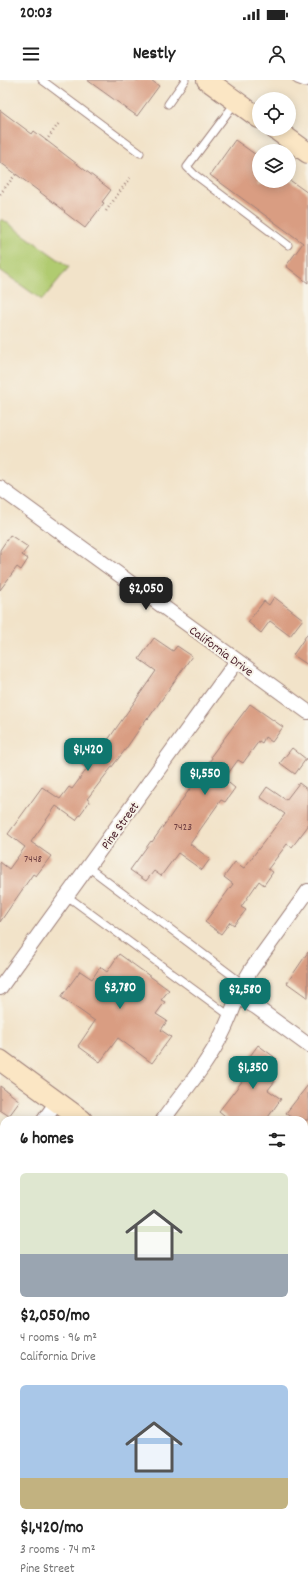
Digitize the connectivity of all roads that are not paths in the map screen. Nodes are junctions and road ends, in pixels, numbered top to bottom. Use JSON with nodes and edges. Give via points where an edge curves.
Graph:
{"nodes":[{"id":1,"x":42,"y":80,"type":"edge"},
{"id":2,"x":185,"y":80,"type":"edge"},
{"id":3,"x":207,"y":80,"type":"edge"},
{"id":4,"x":297,"y":80,"type":"edge"},
{"id":5,"x":308,"y":82,"type":"edge"},
{"id":6,"x":236,"y":101,"type":"junction"},
{"id":7,"x":168,"y":104,"type":"dead end"},
{"id":8,"x":252,"y":113,"type":"edge"},
{"id":9,"x":285,"y":136,"type":"edge"},
{"id":10,"x":140,"y":153,"type":"dead end"},
{"id":11,"x":308,"y":153,"type":"edge"},
{"id":12,"x":288,"y":244,"type":"dead end"},
{"id":13,"x":1,"y":490,"type":"edge"},
{"id":14,"x":237,"y":661,"type":"junction"},
{"id":15,"x":308,"y":712,"type":"edge"},
{"id":16,"x":88,"y":867,"type":"junction"},
{"id":17,"x":308,"y":891,"type":"edge"},
{"id":18,"x":67,"y":896,"type":"junction"},
{"id":19,"x":242,"y":983,"type":"junction"},
{"id":20,"x":0,"y":988,"type":"edge"},
{"id":21,"x":236,"y":996,"type":"junction"},
{"id":22,"x":230,"y":1016,"type":"junction"},
{"id":23,"x":308,"y":1045,"type":"edge"},
{"id":24,"x":0,"y":1060,"type":"edge"},
{"id":25,"x":57,"y":1102,"type":"junction"},
{"id":26,"x":47,"y":1116,"type":"edge"},
{"id":27,"x":76,"y":1116,"type":"edge"},
{"id":28,"x":166,"y":1116,"type":"edge"}],
"edges":[{"from":1,"to":10,"type":"lane"},
{"from":2,"to":7,"type":"lane"},
{"from":3,"to":6,"type":"street"},
{"from":4,"to":5,"type":"lane"},
{"from":6,"to":8,"type":"street"},
{"from":6,"to":12,"type":"lane","via":[[187,167]]},
{"from":9,"to":11,"type":"street"},
{"from":13,"to":14,"type":"street","name":"California Drive"},
{"from":14,"to":15,"type":"street","name":"California Drive"},
{"from":14,"to":16,"type":"street","name":"Pine Street"},
{"from":16,"to":18,"type":"street","name":"Pine Street"},
{"from":16,"to":19,"type":"lane"},
{"from":17,"to":19,"type":"street"},
{"from":18,"to":20,"type":"street","name":"Pine Street"},
{"from":18,"to":22,"type":"lane"},
{"from":19,"to":21,"type":"street"},
{"from":21,"to":22,"type":"street"},
{"from":21,"to":23,"type":"street","via":[[256,1007]]},
{"from":22,"to":28,"type":"street","via":[[209,1056]]},
{"from":24,"to":25,"type":"street"},
{"from":25,"to":26,"type":"street"},
{"from":25,"to":27,"type":"street"}]}
